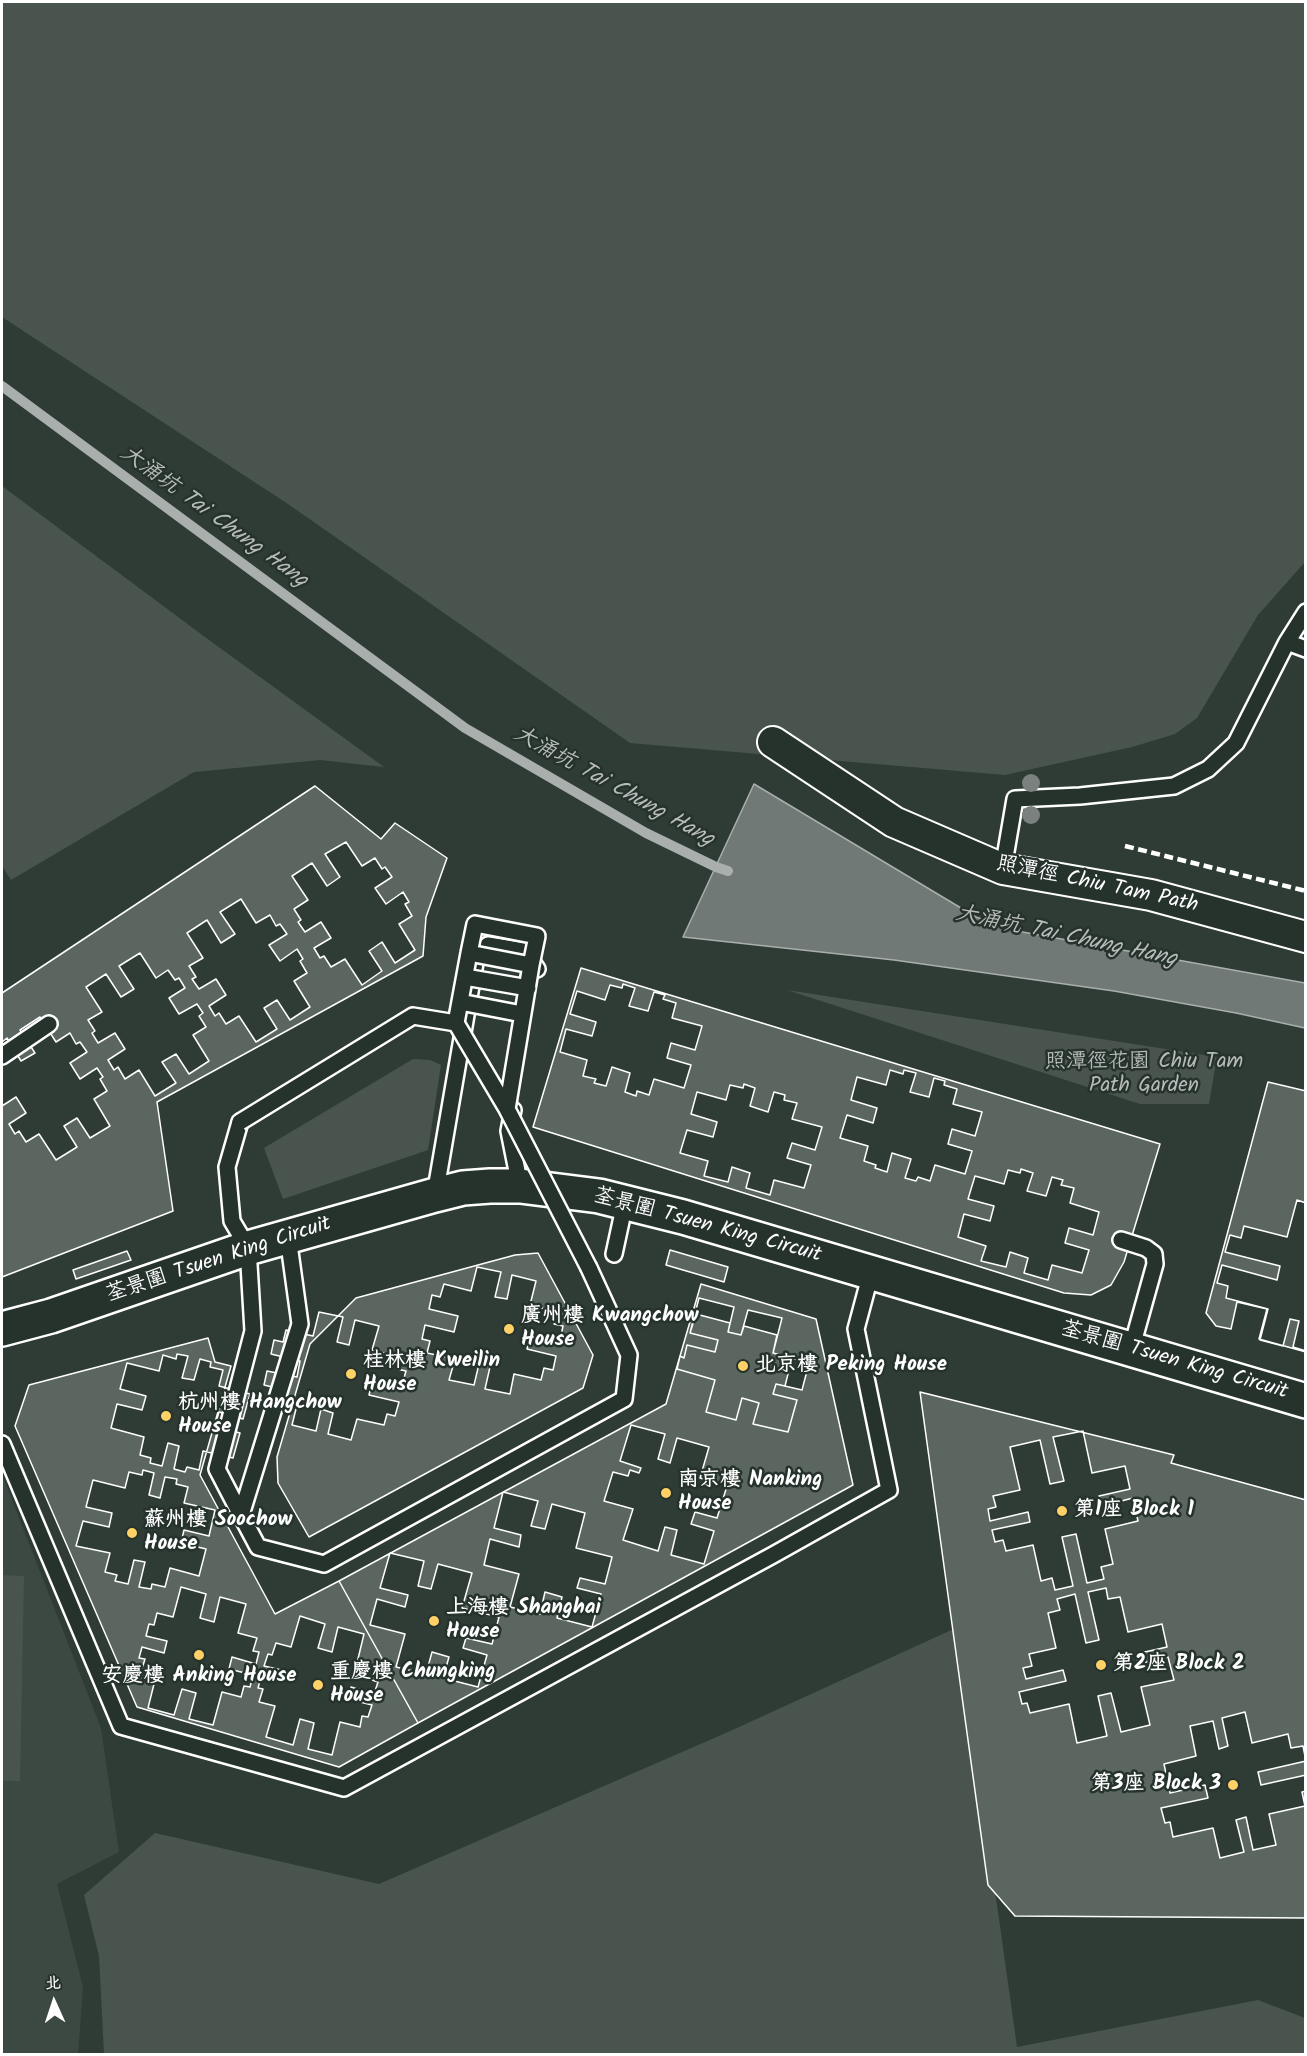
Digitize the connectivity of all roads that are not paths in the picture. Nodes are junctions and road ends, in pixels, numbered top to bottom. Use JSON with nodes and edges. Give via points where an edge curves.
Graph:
{"nodes":[{"id":1,"x":1305,"y":612,"type":"edge"},
{"id":2,"x":1287,"y":642,"type":"junction"},
{"id":3,"x":1305,"y":649,"type":"edge"},
{"id":4,"x":773,"y":742,"type":"dead end"},
{"id":5,"x":1003,"y":869,"type":"junction"},
{"id":6,"x":1305,"y":936,"type":"edge"},
{"id":7,"x":469,"y":953,"type":"junction"},
{"id":8,"x":531,"y":965,"type":"junction"},
{"id":9,"x":465,"y":977,"type":"junction"},
{"id":10,"x":528,"y":988,"type":"junction"},
{"id":11,"x":460,"y":1002,"type":"junction"},
{"id":12,"x":522,"y":1014,"type":"junction"},
{"id":13,"x":456,"y":1023,"type":"junction"},
{"id":14,"x":49,"y":1024,"type":"dead end"},
{"id":15,"x":2,"y":1056,"type":"edge"},
{"id":16,"x":507,"y":1109,"type":"junction"},
{"id":17,"x":520,"y":1186,"type":"junction"},
{"id":18,"x":435,"y":1195,"type":"junction"},
{"id":19,"x":625,"y":1203,"type":"junction"},
{"id":20,"x":288,"y":1237,"type":"junction"},
{"id":21,"x":1121,"y":1240,"type":"dead end"},
{"id":22,"x":248,"y":1248,"type":"junction"},
{"id":23,"x":614,"y":1254,"type":"dead end"},
{"id":24,"x":871,"y":1273,"type":"junction"},
{"id":25,"x":2,"y":1329,"type":"edge"},
{"id":26,"x":1131,"y":1350,"type":"junction"},
{"id":27,"x":1305,"y":1401,"type":"edge"},
{"id":28,"x":2,"y":1444,"type":"edge"},
{"id":29,"x":241,"y":1515,"type":"junction"}],
"edges":[{"from":1,"to":2,"type":"lane"},
{"from":2,"to":3,"type":"lane"},
{"from":2,"to":5,"type":"lane","via":[[1236,743],[1208,769],[1174,786],[1015,799]]},
{"from":4,"to":5,"type":"street","name":"照潭徑 Chiu Tam Path","via":[[894,822]]},
{"from":5,"to":6,"type":"street","name":"照潭徑 Chiu Tam Path","via":[[1151,895]]},
{"from":7,"to":8,"type":"lane","bridge":true},
{"from":7,"to":8,"type":"lane","bridge":true,"via":[[475,924],[537,936]]},
{"from":7,"to":9,"type":"lane","bridge":true},
{"from":8,"to":10,"type":"lane","bridge":true},
{"from":9,"to":10,"type":"lane","bridge":true},
{"from":9,"to":11,"type":"lane","bridge":true},
{"from":10,"to":12,"type":"lane","bridge":true},
{"from":11,"to":12,"type":"lane","bridge":true},
{"from":11,"to":13,"type":"lane","bridge":true},
{"from":12,"to":16,"type":"lane","bridge":true},
{"from":13,"to":16,"type":"lane","bridge":true},
{"from":13,"to":22,"type":"lane","bridge":true,"via":[[413,1016],[240,1122],[227,1167],[232,1221]]},
{"from":14,"to":15,"type":"lane"},
{"from":16,"to":29,"type":"lane","bridge":true,"via":[[629,1355],[624,1399],[324,1564],[258,1547]]},
{"from":17,"to":18,"type":"street","name":"荃景圍 Tsuen King Circuit","via":[[463,1188]]},
{"from":17,"to":18,"type":"lane","via":[[509,1131],[537,968],[525,951],[488,945],[476,957]]},
{"from":17,"to":19,"type":"street","name":"荃景圍 Tsuen King Circuit"},
{"from":18,"to":20,"type":"street","name":"荃景圍 Tsuen King Circuit"},
{"from":19,"to":23,"type":"lane"},
{"from":19,"to":24,"type":"street","name":"荃景圍 Tsuen King Circuit"},
{"from":20,"to":22,"type":"street","name":"荃景圍 Tsuen King Circuit"},
{"from":20,"to":29,"type":"lane","via":[[300,1324]]},
{"from":21,"to":26,"type":"lane","via":[[1146,1248],[1154,1254],[1155,1264]]},
{"from":22,"to":25,"type":"street","name":"荃景圍 Tsuen King Circuit"},
{"from":22,"to":29,"type":"lane","via":[[253,1331],[217,1469]]},
{"from":24,"to":26,"type":"street","name":"荃景圍 Tsuen King Circuit"},
{"from":24,"to":28,"type":"lane","via":[[856,1329],[889,1490],[344,1788],[121,1726]]},
{"from":26,"to":27,"type":"street","name":"荃景圍 Tsuen King Circuit"}]}
